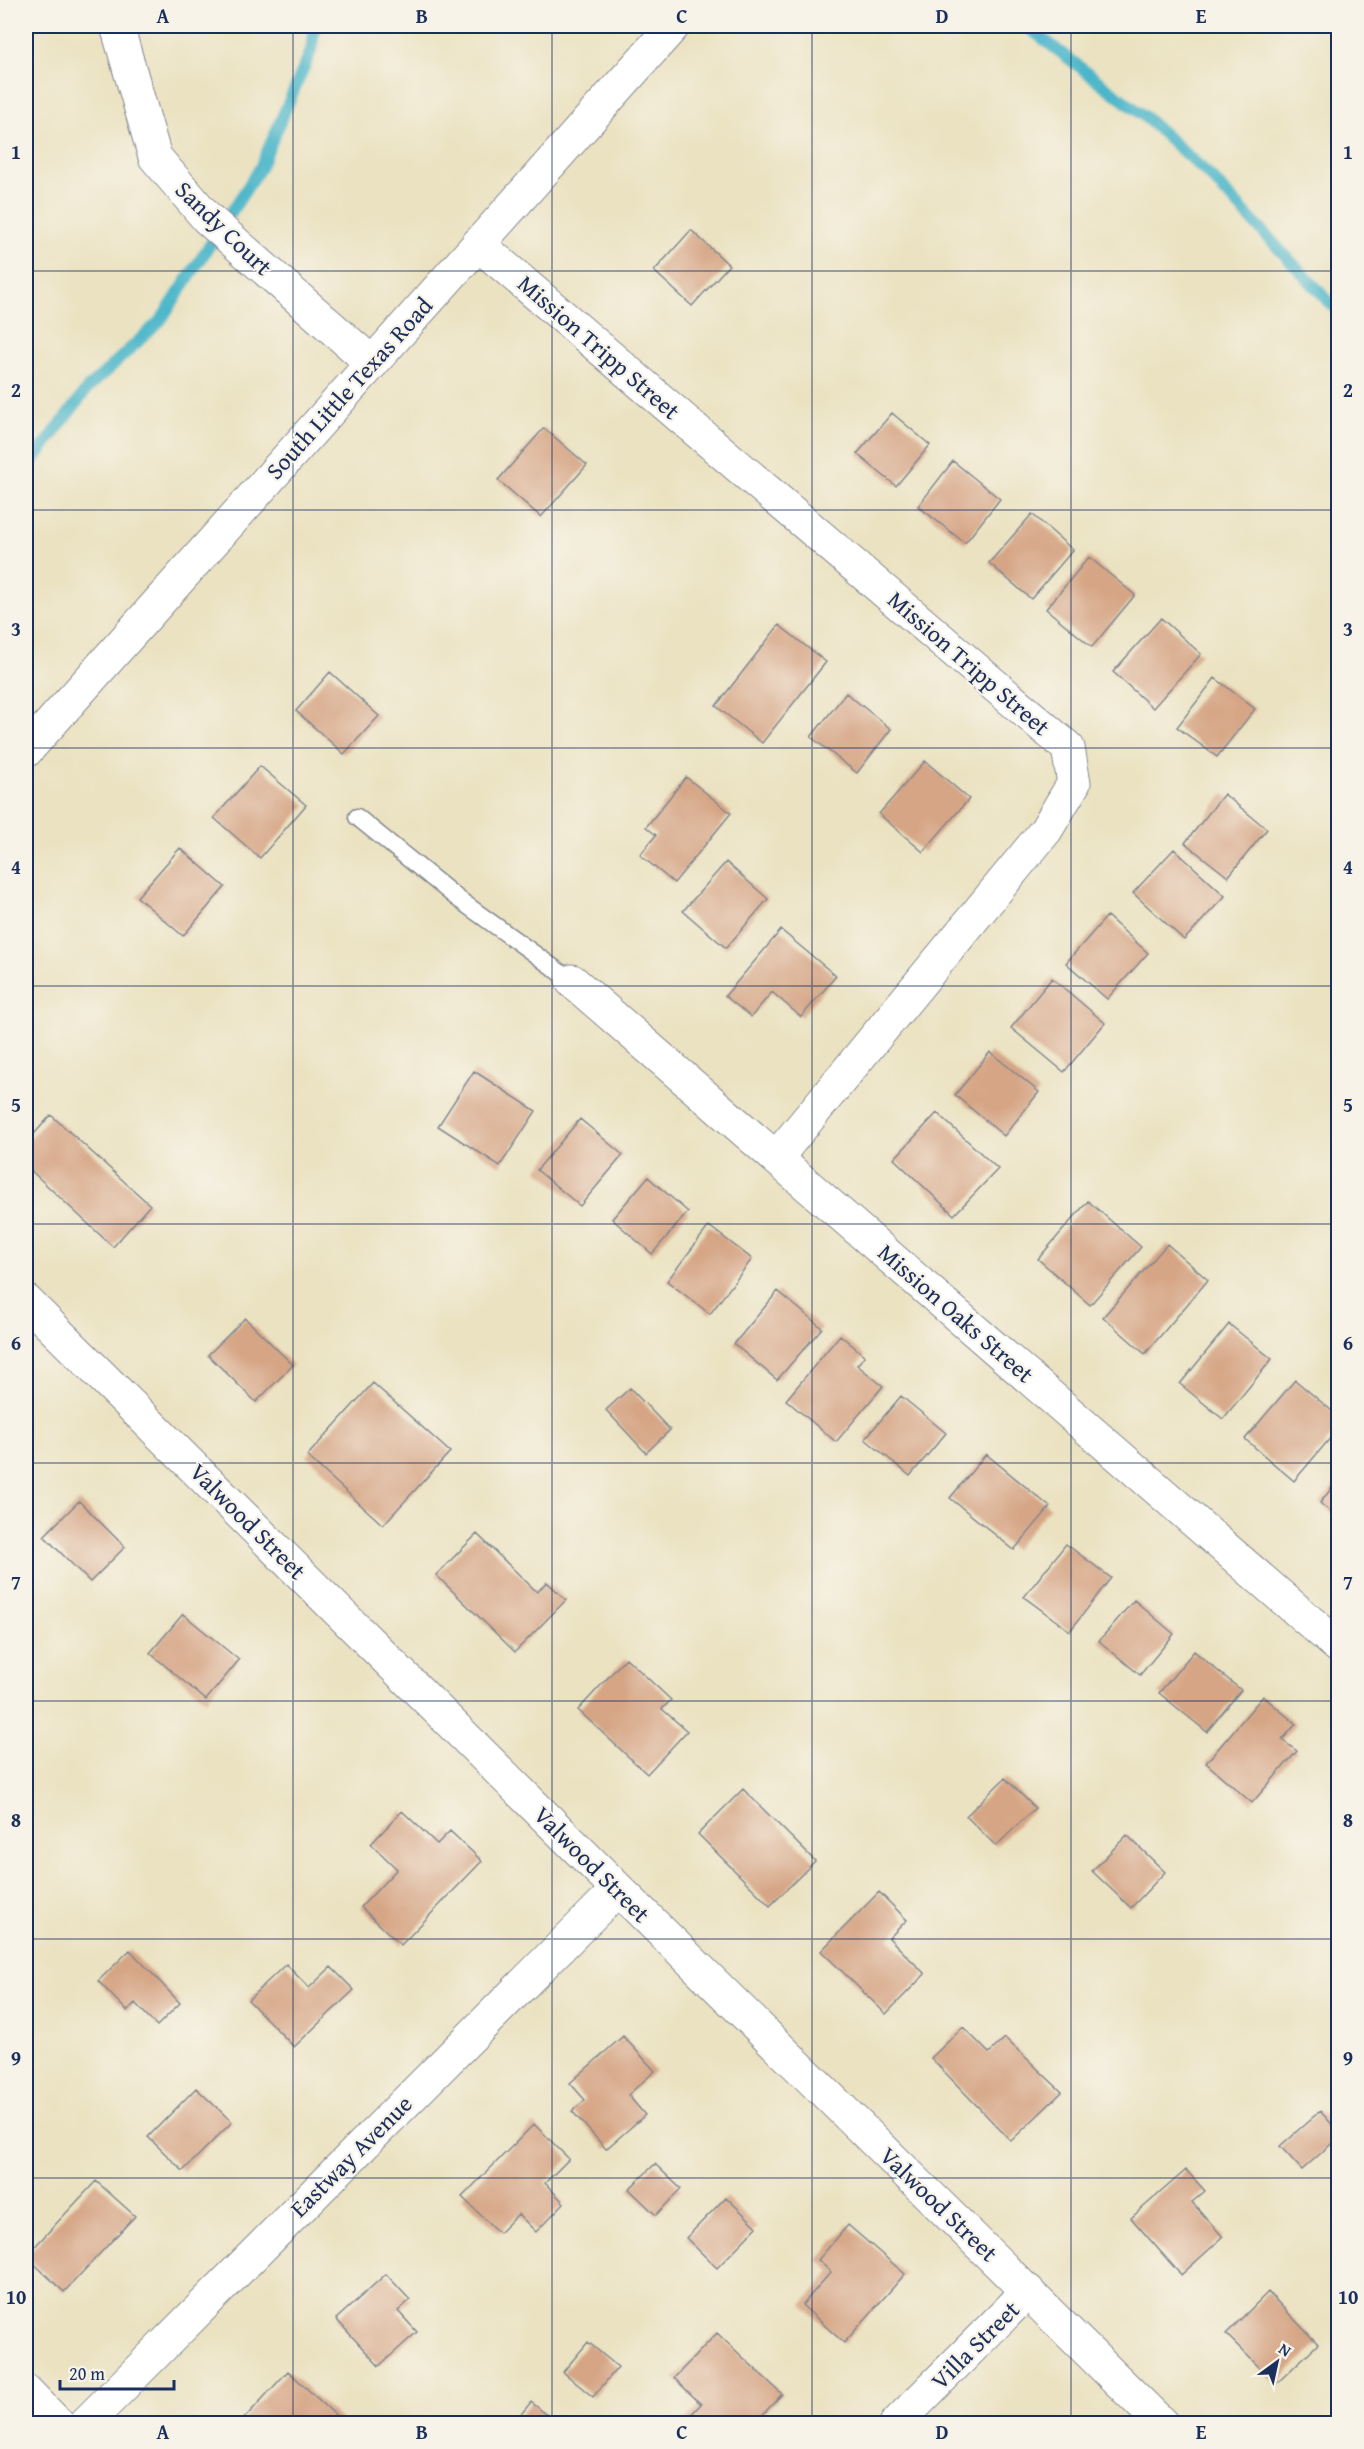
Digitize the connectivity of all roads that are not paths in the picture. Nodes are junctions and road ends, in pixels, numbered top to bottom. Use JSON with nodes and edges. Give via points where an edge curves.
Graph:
{"nodes":[{"id":1,"x":117,"y":26,"type":"edge"},
{"id":2,"x":673,"y":26,"type":"edge"},
{"id":3,"x":478,"y":244,"type":"junction"},
{"id":4,"x":372,"y":363,"type":"junction"},
{"id":5,"x":26,"y":751,"type":"edge"},
{"id":6,"x":357,"y":817,"type":"dead end"},
{"id":7,"x":572,"y":981,"type":"joint"},
{"id":8,"x":776,"y":1158,"type":"junction"},
{"id":9,"x":26,"y":1301,"type":"edge"},
{"id":10,"x":1338,"y":1646,"type":"edge"},
{"id":11,"x":618,"y":1889,"type":"junction"},
{"id":12,"x":1028,"y":2291,"type":"junction"},
{"id":13,"x":26,"y":2391,"type":"edge"},
{"id":14,"x":58,"y":2424,"type":"edge"},
{"id":15,"x":85,"y":2424,"type":"edge"},
{"id":16,"x":896,"y":2424,"type":"edge"},
{"id":17,"x":1162,"y":2424,"type":"edge"}],
"edges":[{"from":1,"to":4,"type":"street","name":"Sandy Court","via":[[154,157],[207,219]]},
{"from":2,"to":3,"type":"street","name":"South Little Texas Road"},
{"from":3,"to":4,"type":"street","name":"South Little Texas Road"},
{"from":3,"to":8,"type":"street","name":"Mission Tripp Street","via":[[1068,748],[1074,783],[1046,830]]},
{"from":4,"to":5,"type":"street","name":"South Little Texas Road"},
{"from":6,"to":7,"type":"lane","via":[[457,898]]},
{"from":7,"to":8,"type":"street","name":"Mission Oaks Street"},
{"from":8,"to":10,"type":"street","name":"Mission Oaks Street"},
{"from":9,"to":11,"type":"street","name":"Valwood Street"},
{"from":11,"to":12,"type":"street","name":"Valwood Street"},
{"from":11,"to":15,"type":"street","name":"Eastway Avenue"},
{"from":12,"to":16,"type":"street","name":"Villa Street"},
{"from":12,"to":17,"type":"street","name":"Valwood Street"},
{"from":13,"to":14,"type":"street"}]}
